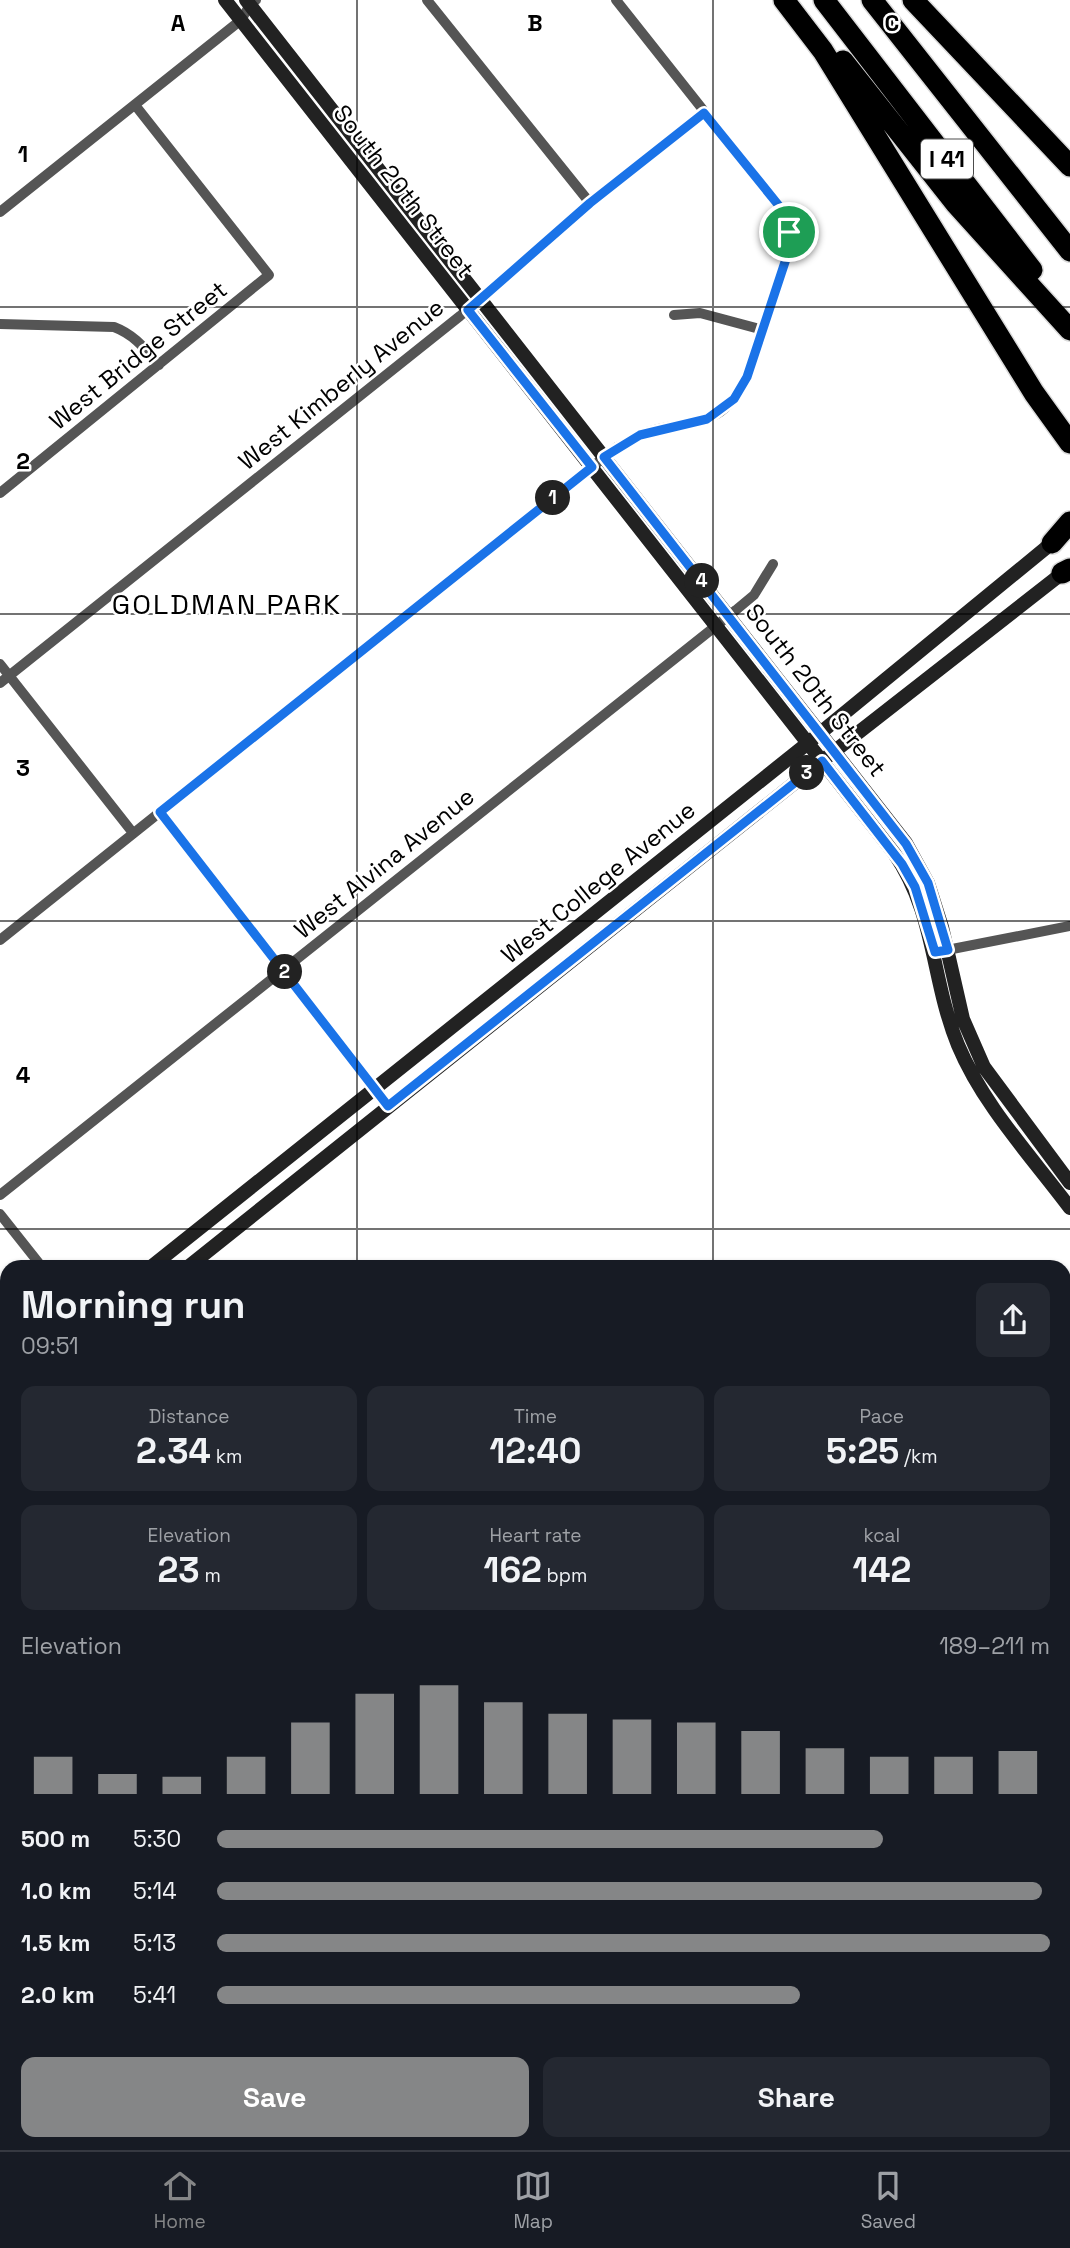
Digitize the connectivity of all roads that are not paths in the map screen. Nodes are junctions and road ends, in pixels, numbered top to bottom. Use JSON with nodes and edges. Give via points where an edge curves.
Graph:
{"nodes":[{"id":1,"x":225,"y":0,"type":"edge"},
{"id":2,"x":427,"y":0,"type":"edge"},
{"id":3,"x":616,"y":0,"type":"edge"},
{"id":4,"x":784,"y":0,"type":"edge"},
{"id":5,"x":793,"y":0,"type":"edge"},
{"id":6,"x":824,"y":0,"type":"edge"},
{"id":7,"x":872,"y":0,"type":"edge"},
{"id":8,"x":890,"y":0,"type":"edge"},
{"id":9,"x":914,"y":0,"type":"edge"},
{"id":10,"x":251,"y":2,"type":"edge"},
{"id":11,"x":241,"y":20,"type":"junction"},
{"id":12,"x":135,"y":104,"type":"junction"},
{"id":13,"x":704,"y":113,"type":"junction"},
{"id":14,"x":1070,"y":166,"type":"edge"},
{"id":15,"x":590,"y":203,"type":"junction"},
{"id":16,"x":0,"y":212,"type":"edge"},
{"id":17,"x":1070,"y":249,"type":"edge"},
{"id":18,"x":480,"y":298,"type":"junction"},
{"id":19,"x":468,"y":310,"type":"junction"},
{"id":20,"x":674,"y":315,"type":"dead end"},
{"id":21,"x":1070,"y":319,"type":"edge"},
{"id":22,"x":0,"y":324,"type":"edge"},
{"id":23,"x":763,"y":330,"type":"junction"},
{"id":24,"x":1070,"y":330,"type":"edge"},
{"id":25,"x":159,"y":365,"type":"junction"},
{"id":26,"x":1051,"y":418,"type":"junction"},
{"id":27,"x":1070,"y":443,"type":"edge"},
{"id":28,"x":1070,"y":456,"type":"edge"},
{"id":29,"x":604,"y":457,"type":"junction"},
{"id":30,"x":592,"y":467,"type":"junction"},
{"id":31,"x":0,"y":493,"type":"edge"},
{"id":32,"x":1070,"y":522,"type":"edge"},
{"id":33,"x":1070,"y":529,"type":"edge"},
{"id":34,"x":1052,"y":543,"type":"junction"},
{"id":35,"x":773,"y":564,"type":"dead end"},
{"id":36,"x":1067,"y":570,"type":"edge"},
{"id":37,"x":729,"y":615,"type":"junction"},
{"id":38,"x":716,"y":626,"type":"junction"},
{"id":39,"x":0,"y":664,"type":"edge"},
{"id":40,"x":4,"y":679,"type":"edge"},
{"id":41,"x":820,"y":733,"type":"junction"},
{"id":42,"x":808,"y":743,"type":"junction"},
{"id":43,"x":834,"y":751,"type":"junction"},
{"id":44,"x":822,"y":761,"type":"junction"},
{"id":45,"x":160,"y":812,"type":"junction"},
{"id":46,"x":133,"y":833,"type":"junction"},
{"id":47,"x":1070,"y":926,"type":"edge"},
{"id":48,"x":0,"y":940,"type":"edge"},
{"id":49,"x":941,"y":951,"type":"junction"},
{"id":50,"x":283,"y":970,"type":"junction"},
{"id":51,"x":375,"y":1089,"type":"junction"},
{"id":52,"x":388,"y":1106,"type":"junction"},
{"id":53,"x":1070,"y":1183,"type":"edge"},
{"id":54,"x":0,"y":1195,"type":"edge"},
{"id":55,"x":1070,"y":1208,"type":"edge"},
{"id":56,"x":0,"y":1214,"type":"edge"},
{"id":57,"x":37,"y":1260,"type":"edge"},
{"id":58,"x":160,"y":1260,"type":"edge"},
{"id":59,"x":197,"y":1260,"type":"edge"}],
"edges":[{"from":1,"to":11,"type":"street","name":"South 20th Street"},
{"from":2,"to":15,"type":"street"},
{"from":3,"to":13,"type":"street"},
{"from":4,"to":26,"type":"highway","via":[[823,51]]},
{"from":5,"to":24,"type":"highway","via":[[956,204]]},
{"from":6,"to":21,"type":"highway","number":"I 41"},
{"from":7,"to":17,"type":"highway","number":"I 41"},
{"from":8,"to":17,"type":"highway"},
{"from":9,"to":14,"type":"highway"},
{"from":10,"to":11,"type":"street"},
{"from":10,"to":18,"type":"street","name":"South 20th Street"},
{"from":11,"to":12,"type":"street"},
{"from":11,"to":19,"type":"street","name":"South 20th Street"},
{"from":12,"to":16,"type":"street"},
{"from":12,"to":25,"type":"street","name":"West Bridge Street","via":[[270,275]]},
{"from":13,"to":15,"type":"street","name":"West Kimberly Avenue"},
{"from":13,"to":23,"type":"street","via":[[786,218],[789,245]]},
{"from":15,"to":18,"type":"street","name":"West Kimberly Avenue"},
{"from":18,"to":19,"type":"street","name":"West Kimberly Avenue"},
{"from":18,"to":29,"type":"street","name":"South 20th Street"},
{"from":19,"to":30,"type":"street","name":"South 20th Street"},
{"from":19,"to":40,"type":"street","name":"West Kimberly Avenue"},
{"from":20,"to":23,"type":"street","via":[[700,313]]},
{"from":22,"to":25,"type":"street","via":[[114,327],[138,339]]},
{"from":23,"to":29,"type":"street","via":[[747,377],[725,407],[697,423],[640,435]]},
{"from":25,"to":31,"type":"street","name":"West Bridge Street"},
{"from":26,"to":27,"type":"highway"},
{"from":26,"to":28,"type":"highway"},
{"from":29,"to":30,"type":"street"},
{"from":29,"to":37,"type":"street","name":"South 20th Street"},
{"from":30,"to":38,"type":"street","name":"South 20th Street"},
{"from":30,"to":45,"type":"street"},
{"from":32,"to":34,"type":"highway"},
{"from":33,"to":34,"type":"street","name":"West College Avenue"},
{"from":34,"to":41,"type":"street","name":"West College Avenue"},
{"from":35,"to":37,"type":"street","name":"West Alvina Avenue","via":[[754,595]]},
{"from":36,"to":43,"type":"street","name":"West College Avenue"},
{"from":37,"to":38,"type":"street","name":"West Alvina Avenue"},
{"from":37,"to":41,"type":"street","name":"South 20th Street"},
{"from":38,"to":42,"type":"street","name":"South 20th Street"},
{"from":38,"to":50,"type":"street","name":"West Alvina Avenue"},
{"from":39,"to":40,"type":"street"},
{"from":40,"to":46,"type":"street"},
{"from":41,"to":42,"type":"street","name":"West College Avenue"},
{"from":41,"to":43,"type":"street","name":"South 20th Street"},
{"from":42,"to":44,"type":"street","name":"South 20th Street"},
{"from":42,"to":51,"type":"street","name":"West College Avenue"},
{"from":43,"to":44,"type":"street","name":"West College Avenue"},
{"from":43,"to":49,"type":"street","name":"South 20th Street","via":[[915,857],[928,883]]},
{"from":44,"to":49,"type":"street","name":"South 20th Street","via":[[902,864]]},
{"from":44,"to":52,"type":"street","name":"West College Avenue"},
{"from":45,"to":46,"type":"street"},
{"from":45,"to":50,"type":"street"},
{"from":46,"to":48,"type":"street"},
{"from":47,"to":49,"type":"street"},
{"from":49,"to":53,"type":"street","name":"South 20th Street","via":[[984,1066]]},
{"from":49,"to":55,"type":"street","name":"South 20th Street","via":[[948,1017],[972,1073]]},
{"from":50,"to":51,"type":"street"},
{"from":50,"to":54,"type":"street","name":"West Alvina Avenue"},
{"from":51,"to":52,"type":"street"},
{"from":51,"to":58,"type":"street","name":"West College Avenue"},
{"from":52,"to":59,"type":"street","name":"West College Avenue"},
{"from":56,"to":57,"type":"street"}]}
